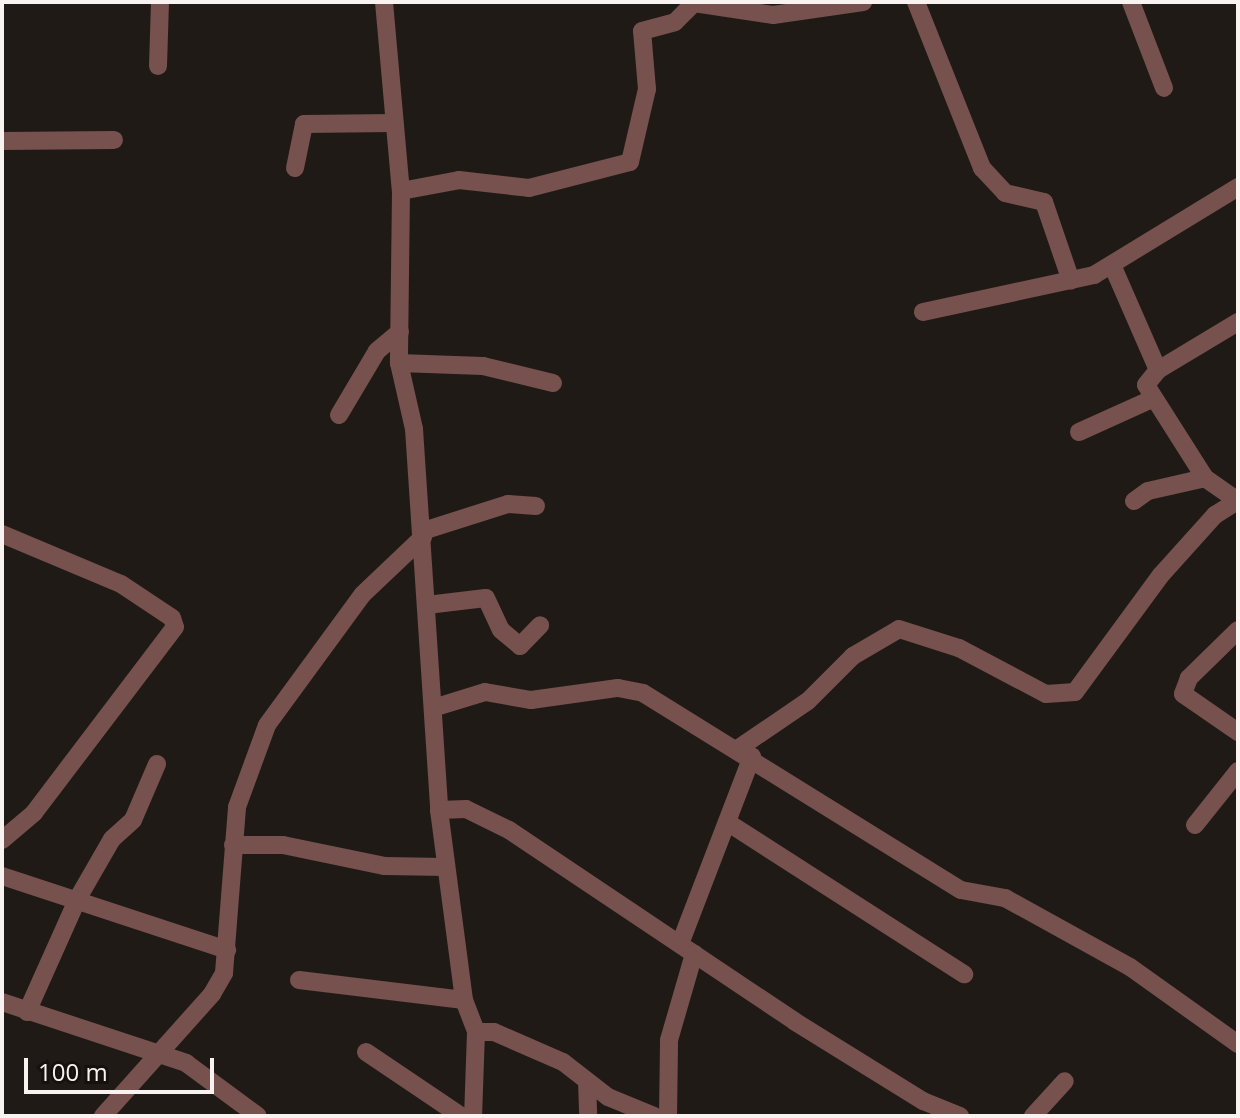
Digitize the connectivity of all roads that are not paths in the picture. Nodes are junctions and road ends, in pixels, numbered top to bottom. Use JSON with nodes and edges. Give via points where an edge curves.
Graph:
{"nodes":[{"id":1,"x":160,"y":2,"type":"edge"},
{"id":2,"x":384,"y":2,"type":"edge"},
{"id":3,"x":863,"y":2,"type":"edge"},
{"id":4,"x":916,"y":2,"type":"edge"},
{"id":5,"x":1131,"y":2,"type":"edge"},
{"id":6,"x":749,"y":7,"type":"edge"},
{"id":7,"x":158,"y":66,"type":"dead end"},
{"id":8,"x":1164,"y":88,"type":"dead end"},
{"id":9,"x":392,"y":123,"type":"junction"},
{"id":10,"x":114,"y":140,"type":"dead end"},
{"id":11,"x":2,"y":141,"type":"edge"},
{"id":12,"x":295,"y":168,"type":"dead end"},
{"id":13,"x":1238,"y":187,"type":"edge"},
{"id":14,"x":401,"y":191,"type":"junction"},
{"id":15,"x":1113,"y":267,"type":"junction"},
{"id":16,"x":1071,"y":281,"type":"junction"},
{"id":17,"x":923,"y":312,"type":"dead end"},
{"id":18,"x":1238,"y":322,"type":"edge"},
{"id":19,"x":400,"y":332,"type":"junction"},
{"id":20,"x":399,"y":363,"type":"junction"},
{"id":21,"x":1158,"y":370,"type":"junction"},
{"id":22,"x":553,"y":383,"type":"dead end"},
{"id":23,"x":1150,"y":400,"type":"junction"},
{"id":24,"x":339,"y":415,"type":"dead end"},
{"id":25,"x":1079,"y":432,"type":"dead end"},
{"id":26,"x":1205,"y":478,"type":"junction"},
{"id":27,"x":1134,"y":501,"type":"dead end"},
{"id":28,"x":1238,"y":501,"type":"edge"},
{"id":29,"x":536,"y":506,"type":"dead end"},
{"id":30,"x":2,"y":534,"type":"edge"},
{"id":31,"x":423,"y":534,"type":"junction"},
{"id":32,"x":427,"y":605,"type":"junction"},
{"id":33,"x":540,"y":625,"type":"dead end"},
{"id":34,"x":1238,"y":630,"type":"edge"},
{"id":35,"x":433,"y":708,"type":"junction"},
{"id":36,"x":1238,"y":732,"type":"edge"},
{"id":37,"x":746,"y":752,"type":"junction"},
{"id":38,"x":157,"y":764,"type":"dead end"},
{"id":39,"x":1238,"y":771,"type":"edge"},
{"id":40,"x":439,"y":810,"type":"junction"},
{"id":41,"x":727,"y":822,"type":"junction"},
{"id":42,"x":1195,"y":825,"type":"dead end"},
{"id":43,"x":2,"y":840,"type":"edge"},
{"id":44,"x":233,"y":845,"type":"junction"},
{"id":45,"x":446,"y":867,"type":"junction"},
{"id":46,"x":2,"y":876,"type":"edge"},
{"id":47,"x":78,"y":898,"type":"junction"},
{"id":48,"x":687,"y":949,"type":"junction"},
{"id":49,"x":227,"y":950,"type":"junction"},
{"id":50,"x":964,"y":974,"type":"dead end"},
{"id":51,"x":299,"y":980,"type":"dead end"},
{"id":52,"x":464,"y":1000,"type":"junction"},
{"id":53,"x":2,"y":1002,"type":"edge"},
{"id":54,"x":27,"y":1012,"type":"junction"},
{"id":55,"x":476,"y":1032,"type":"junction"},
{"id":56,"x":176,"y":1034,"type":"junction"},
{"id":57,"x":1238,"y":1044,"type":"edge"},
{"id":58,"x":366,"y":1052,"type":"dead end"},
{"id":59,"x":155,"y":1054,"type":"junction"},
{"id":60,"x":186,"y":1063,"type":"junction"},
{"id":61,"x":587,"y":1081,"type":"junction"},
{"id":62,"x":1065,"y":1081,"type":"dead end"},
{"id":63,"x":103,"y":1116,"type":"edge"},
{"id":64,"x":258,"y":1116,"type":"edge"},
{"id":65,"x":461,"y":1116,"type":"edge"},
{"id":66,"x":473,"y":1116,"type":"edge"},
{"id":67,"x":588,"y":1116,"type":"edge"},
{"id":68,"x":654,"y":1116,"type":"edge"},
{"id":69,"x":668,"y":1116,"type":"edge"},
{"id":70,"x":960,"y":1116,"type":"edge"},
{"id":71,"x":1033,"y":1116,"type":"edge"}],
"edges":[{"from":1,"to":7,"type":"street"},
{"from":2,"to":9,"type":"street"},
{"from":3,"to":6,"type":"street","via":[[773,15]]},
{"from":4,"to":16,"type":"street","via":[[982,168],[1005,193],[1044,202]]},
{"from":5,"to":8,"type":"street"},
{"from":6,"to":14,"type":"street","via":[[694,3],[675,22],[642,31],[647,89],[630,162],[529,188],[459,180]]},
{"from":9,"to":12,"type":"street","via":[[304,124]]},
{"from":9,"to":14,"type":"street"},
{"from":10,"to":11,"type":"street"},
{"from":13,"to":15,"type":"street"},
{"from":14,"to":19,"type":"street"},
{"from":15,"to":16,"type":"street"},
{"from":15,"to":21,"type":"street"},
{"from":16,"to":17,"type":"street"},
{"from":18,"to":21,"type":"street"},
{"from":19,"to":20,"type":"street"},
{"from":19,"to":24,"type":"street","via":[[377,351]]},
{"from":20,"to":22,"type":"street","via":[[483,366]]},
{"from":20,"to":31,"type":"street","via":[[414,429]]},
{"from":21,"to":23,"type":"street","via":[[1146,385]]},
{"from":23,"to":25,"type":"street"},
{"from":23,"to":26,"type":"street","via":[[1176,428]]},
{"from":26,"to":27,"type":"street","via":[[1148,491]]},
{"from":26,"to":28,"type":"street"},
{"from":28,"to":37,"type":"street","via":[[1215,515],[1161,575],[1075,692],[1046,694],[959,648],[899,629],[853,656]]},
{"from":29,"to":31,"type":"street","via":[[508,504]]},
{"from":30,"to":43,"type":"street","via":[[121,584],[172,618],[175,627],[34,813]]},
{"from":31,"to":32,"type":"street"},
{"from":31,"to":44,"type":"street","via":[[363,594],[291,686],[250,763]]},
{"from":32,"to":33,"type":"street","via":[[486,598],[501,630],[520,646]]},
{"from":32,"to":35,"type":"street"},
{"from":34,"to":36,"type":"street","via":[[1189,678],[1183,694]]},
{"from":35,"to":37,"type":"street","via":[[485,692],[556,700],[618,688],[643,693]]},
{"from":35,"to":40,"type":"street"},
{"from":37,"to":41,"type":"street"},
{"from":37,"to":57,"type":"street","via":[[961,890],[1005,898],[1130,967]]},
{"from":38,"to":47,"type":"street","via":[[133,820],[112,839]]},
{"from":39,"to":42,"type":"street"},
{"from":40,"to":45,"type":"street"},
{"from":40,"to":48,"type":"street","via":[[466,809],[509,830]]},
{"from":41,"to":48,"type":"street"},
{"from":41,"to":50,"type":"street"},
{"from":44,"to":45,"type":"street","via":[[283,845],[384,866]]},
{"from":44,"to":49,"type":"street"},
{"from":45,"to":52,"type":"street"},
{"from":46,"to":47,"type":"street","via":[[34,891]]},
{"from":47,"to":49,"type":"street"},
{"from":47,"to":54,"type":"street"},
{"from":48,"to":69,"type":"street","via":[[669,1040]]},
{"from":48,"to":70,"type":"street","via":[[910,1093]]},
{"from":49,"to":56,"type":"street","via":[[212,994]]},
{"from":51,"to":52,"type":"street"},
{"from":52,"to":55,"type":"street"},
{"from":53,"to":54,"type":"street"},
{"from":54,"to":59,"type":"street"},
{"from":55,"to":61,"type":"street","via":[[511,1039]]},
{"from":55,"to":66,"type":"street"},
{"from":56,"to":59,"type":"street"},
{"from":56,"to":60,"type":"street"},
{"from":58,"to":65,"type":"street"},
{"from":59,"to":60,"type":"street"},
{"from":59,"to":63,"type":"street"},
{"from":60,"to":64,"type":"street"},
{"from":61,"to":67,"type":"street"},
{"from":61,"to":68,"type":"street"},
{"from":62,"to":71,"type":"street"}]}
